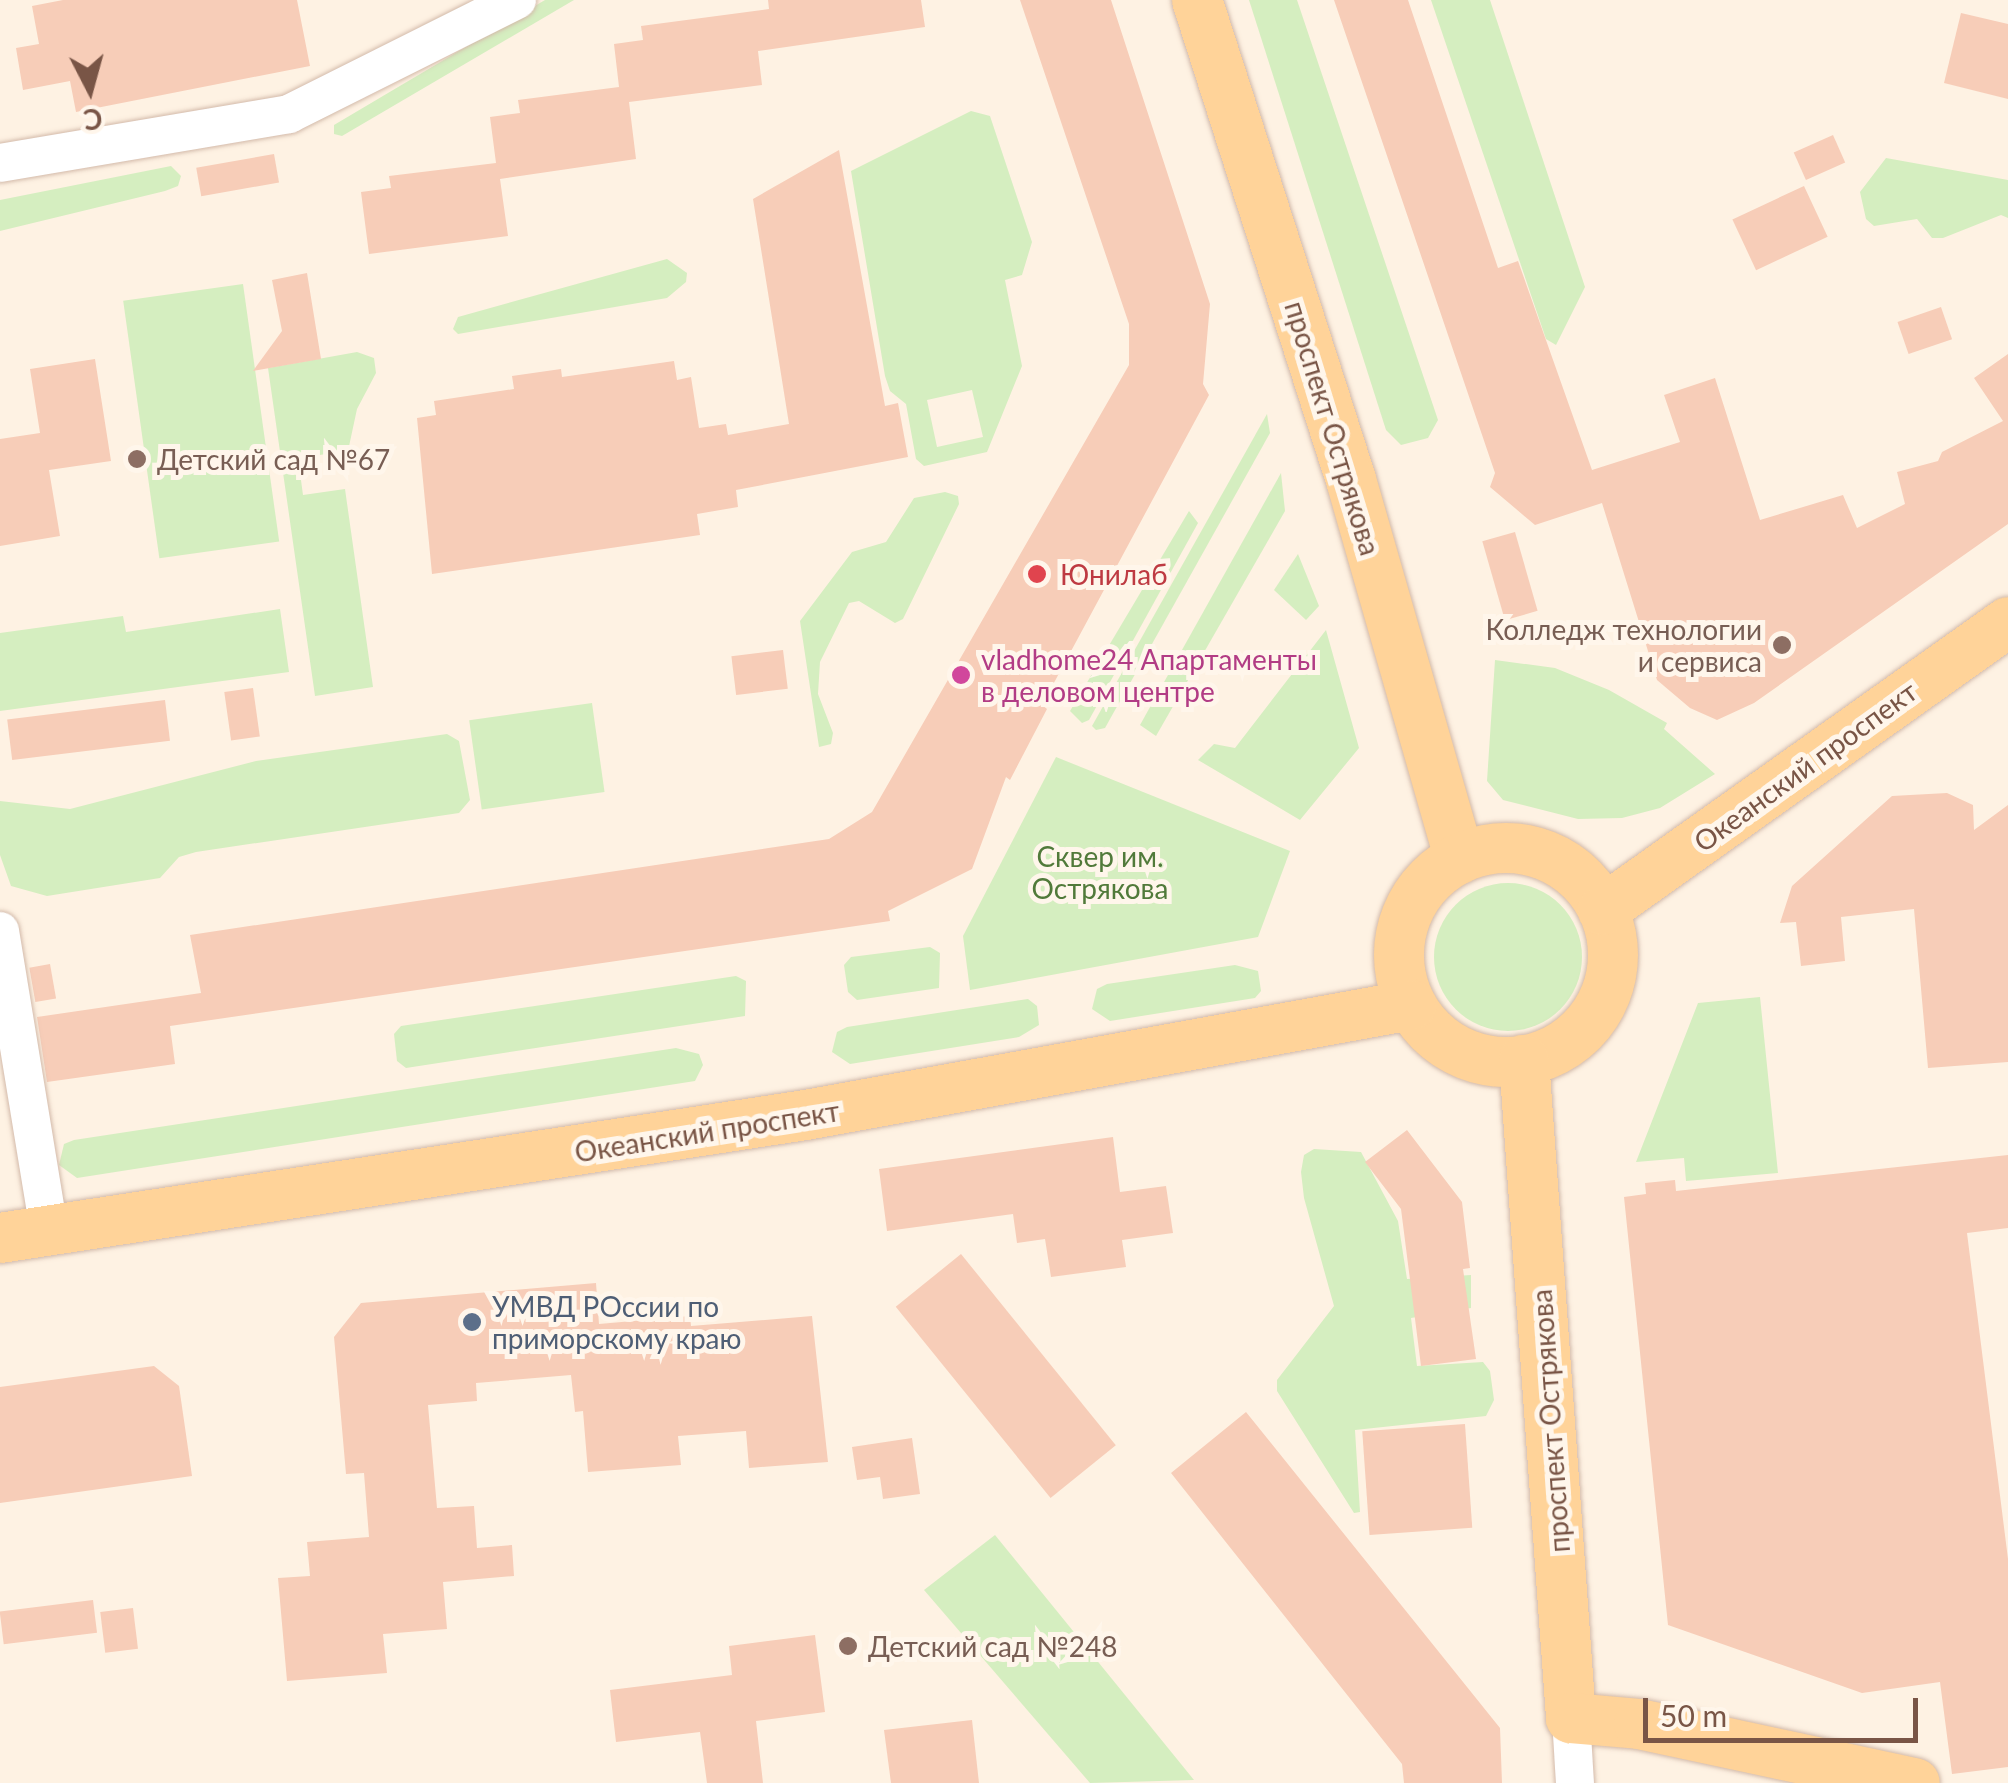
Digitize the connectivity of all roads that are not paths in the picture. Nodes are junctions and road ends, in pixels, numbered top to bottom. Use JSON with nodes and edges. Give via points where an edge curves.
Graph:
{"nodes":[{"id":1,"x":517,"y":0,"type":"edge"},
{"id":2,"x":1197,"y":0,"type":"edge"},
{"id":3,"x":0,"y":163,"type":"edge"},
{"id":4,"x":2008,"y":622,"type":"edge"},
{"id":5,"x":1460,"y":859,"type":"junction"},
{"id":6,"x":1603,"y":910,"type":"junction"},
{"id":7,"x":0,"y":931,"type":"edge"},
{"id":8,"x":1411,"y":1004,"type":"junction"},
{"id":9,"x":1524,"y":1060,"type":"junction"},
{"id":10,"x":49,"y":1231,"type":"junction"},
{"id":11,"x":0,"y":1238,"type":"edge"},
{"id":12,"x":1571,"y":1718,"type":"junction"},
{"id":13,"x":1575,"y":1783,"type":"edge"},
{"id":14,"x":1915,"y":1783,"type":"edge"}],
"edges":[{"from":1,"to":3,"type":"street","via":[[289,114]]},
{"from":2,"to":5,"type":"main road","name":"проспект Острякова","via":[[1351,480]]},
{"from":4,"to":6,"type":"main road","name":"Океанский проспект"},
{"from":5,"to":6,"type":"main road","via":[[1490,850],[1536,853],[1576,874]]},
{"from":5,"to":8,"type":"main road","via":[[1424,886],[1405,920],[1399,963]]},
{"from":6,"to":9,"type":"main road","via":[[1613,961],[1603,999],[1571,1040]]},
{"from":7,"to":10,"type":"street"},
{"from":8,"to":9,"type":"main road","via":[[1426,1026],[1458,1050],[1483,1059]]},
{"from":8,"to":10,"type":"main road","name":"Океанский проспект","via":[[825,1112]]},
{"from":9,"to":12,"type":"main road","name":"проспект Острякова"},
{"from":10,"to":11,"type":"main road","name":"Океанский проспект"},
{"from":12,"to":13,"type":"street","name":"проспект Острякова"},
{"from":12,"to":14,"type":"main road","via":[[1640,1724]]}]}
